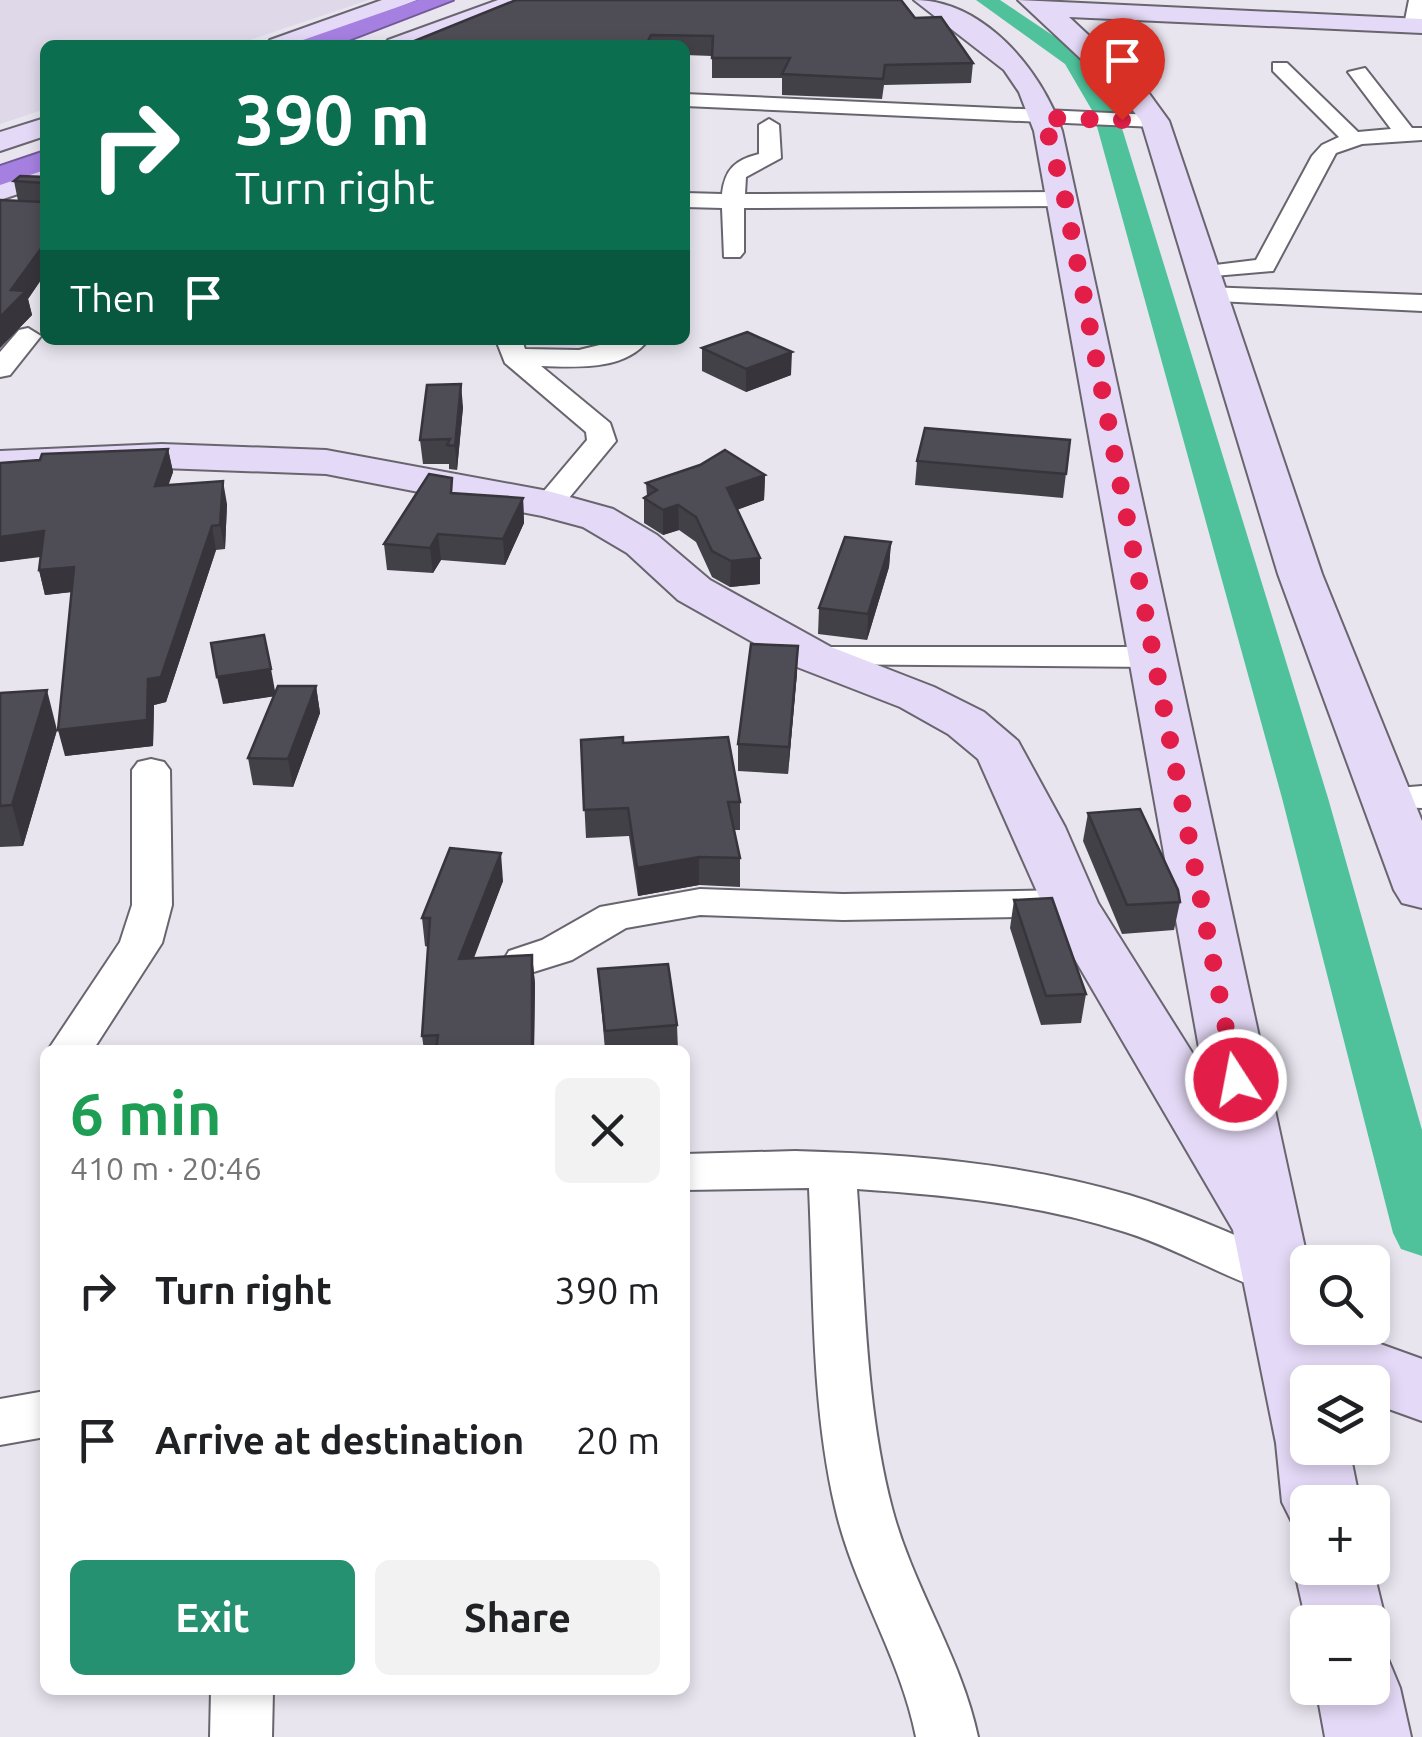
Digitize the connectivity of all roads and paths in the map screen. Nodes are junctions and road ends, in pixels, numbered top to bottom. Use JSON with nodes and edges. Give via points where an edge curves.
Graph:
{"nodes":[{"id":1,"x":405,"y":0,"type":"edge"},
{"id":2,"x":441,"y":0,"type":"edge"},
{"id":3,"x":484,"y":0,"type":"edge"},
{"id":4,"x":520,"y":0,"type":"edge"},
{"id":5,"x":926,"y":0,"type":"edge"},
{"id":6,"x":1418,"y":0,"type":"edge"},
{"id":7,"x":1038,"y":4,"type":"edge"},
{"id":8,"x":1418,"y":25,"type":"edge"},
{"id":9,"x":293,"y":40,"type":"edge"},
{"id":10,"x":326,"y":40,"type":"edge"},
{"id":11,"x":370,"y":40,"type":"edge"},
{"id":12,"x":412,"y":40,"type":"edge"},
{"id":13,"x":1280,"y":67,"type":"dead end"},
{"id":14,"x":1358,"y":72,"type":"dead end"},
{"id":15,"x":690,"y":100,"type":"edge"},
{"id":16,"x":1054,"y":118,"type":"junction"},
{"id":17,"x":1139,"y":120,"type":"junction"},
{"id":18,"x":770,"y":125,"type":"dead end"},
{"id":19,"x":40,"y":128,"type":"edge"},
{"id":20,"x":1414,"y":135,"type":"edge"},
{"id":21,"x":1353,"y":139,"type":"junction"},
{"id":22,"x":40,"y":140,"type":"edge"},
{"id":23,"x":0,"y":142,"type":"edge"},
{"id":24,"x":0,"y":154,"type":"edge"},
{"id":25,"x":40,"y":162,"type":"edge"},
{"id":26,"x":0,"y":176,"type":"edge"},
{"id":27,"x":40,"y":179,"type":"edge"},
{"id":28,"x":1065,"y":199,"type":"junction"},
{"id":29,"x":690,"y":200,"type":"edge"},
{"id":30,"x":732,"y":201,"type":"junction"},
{"id":31,"x":5,"y":206,"type":"edge"},
{"id":32,"x":732,"y":252,"type":"dead end"},
{"id":33,"x":1204,"y":284,"type":"junction"},
{"id":34,"x":1422,"y":303,"type":"edge"},
{"id":35,"x":28,"y":336,"type":"dead end"},
{"id":36,"x":630,"y":345,"type":"edge"},
{"id":37,"x":512,"y":348,"type":"edge"},
{"id":38,"x":0,"y":369,"type":"edge"},
{"id":39,"x":0,"y":463,"type":"edge"},
{"id":40,"x":548,"y":504,"type":"junction"},
{"id":41,"x":814,"y":657,"type":"junction"},
{"id":42,"x":1154,"y":657,"type":"junction"},
{"id":43,"x":151,"y":770,"type":"dead end"},
{"id":44,"x":1404,"y":797,"type":"edge"},
{"id":45,"x":1422,"y":890,"type":"edge"},
{"id":46,"x":1070,"y":903,"type":"junction"},
{"id":47,"x":524,"y":962,"type":"edge"},
{"id":48,"x":73,"y":1045,"type":"edge"},
{"id":49,"x":690,"y":1172,"type":"edge"},
{"id":50,"x":832,"y":1172,"type":"junction"},
{"id":51,"x":1277,"y":1281,"type":"junction"},
{"id":52,"x":1294,"y":1365,"type":"edge"},
{"id":53,"x":1397,"y":1380,"type":"edge"},
{"id":54,"x":40,"y":1415,"type":"edge"},
{"id":55,"x":0,"y":1422,"type":"edge"},
{"id":56,"x":242,"y":1695,"type":"edge"},
{"id":57,"x":1361,"y":1705,"type":"edge"},
{"id":58,"x":241,"y":1737,"type":"edge"},
{"id":59,"x":947,"y":1737,"type":"edge"},
{"id":60,"x":1368,"y":1737,"type":"edge"}],
"edges":[{"from":1,"to":9,"type":"street"},
{"from":2,"to":10,"type":"highway"},
{"from":3,"to":11,"type":"highway"},
{"from":4,"to":12,"type":"street"},
{"from":5,"to":16,"type":"street","via":[[1010,64]]},
{"from":6,"to":8,"type":"street"},
{"from":7,"to":8,"type":"street"},
{"from":7,"to":17,"type":"street","via":[[1136,94]]},
{"from":13,"to":21,"type":"street"},
{"from":14,"to":20,"type":"street"},
{"from":15,"to":16,"type":"street"},
{"from":16,"to":17,"type":"street"},
{"from":16,"to":28,"type":"street"},
{"from":17,"to":33,"type":"street"},
{"from":18,"to":30,"type":"street","via":[[770,158],[735,174]]},
{"from":19,"to":23,"type":"street"},
{"from":20,"to":21,"type":"street"},
{"from":21,"to":33,"type":"street","via":[[1327,149],[1316,163],[1264,266]]},
{"from":22,"to":24,"type":"highway"},
{"from":25,"to":26,"type":"highway"},
{"from":27,"to":31,"type":"street"},
{"from":28,"to":30,"type":"street"},
{"from":28,"to":42,"type":"street"},
{"from":29,"to":30,"type":"street"},
{"from":30,"to":32,"type":"street"},
{"from":33,"to":34,"type":"street"},
{"from":33,"to":44,"type":"street","via":[[1300,574]]},
{"from":35,"to":38,"type":"street"},
{"from":36,"to":37,"type":"street","via":[[606,356]]},
{"from":37,"to":40,"type":"street","via":[[600,429],[602,441]]},
{"from":39,"to":40,"type":"street","via":[[162,456],[326,462]]},
{"from":40,"to":41,"type":"street","via":[[598,518],[642,544],[694,590]]},
{"from":41,"to":42,"type":"street"},
{"from":41,"to":46,"type":"street","via":[[916,697],[966,723],[1000,752]]},
{"from":42,"to":51,"type":"street"},
{"from":43,"to":48,"type":"street","via":[[152,905],[141,943]]},
{"from":44,"to":45,"type":"street"},
{"from":46,"to":47,"type":"street","via":[[700,902],[615,916]]},
{"from":46,"to":51,"type":"street"},
{"from":49,"to":50,"type":"street"},
{"from":50,"to":51,"type":"street","via":[[1018,1189],[1127,1214]]},
{"from":50,"to":59,"type":"street","via":[[852,1453],[877,1553],[943,1710]]},
{"from":51,"to":52,"type":"street"},
{"from":51,"to":53,"type":"street"},
{"from":54,"to":55,"type":"street"},
{"from":56,"to":58,"type":"street"},
{"from":57,"to":60,"type":"street"}]}
